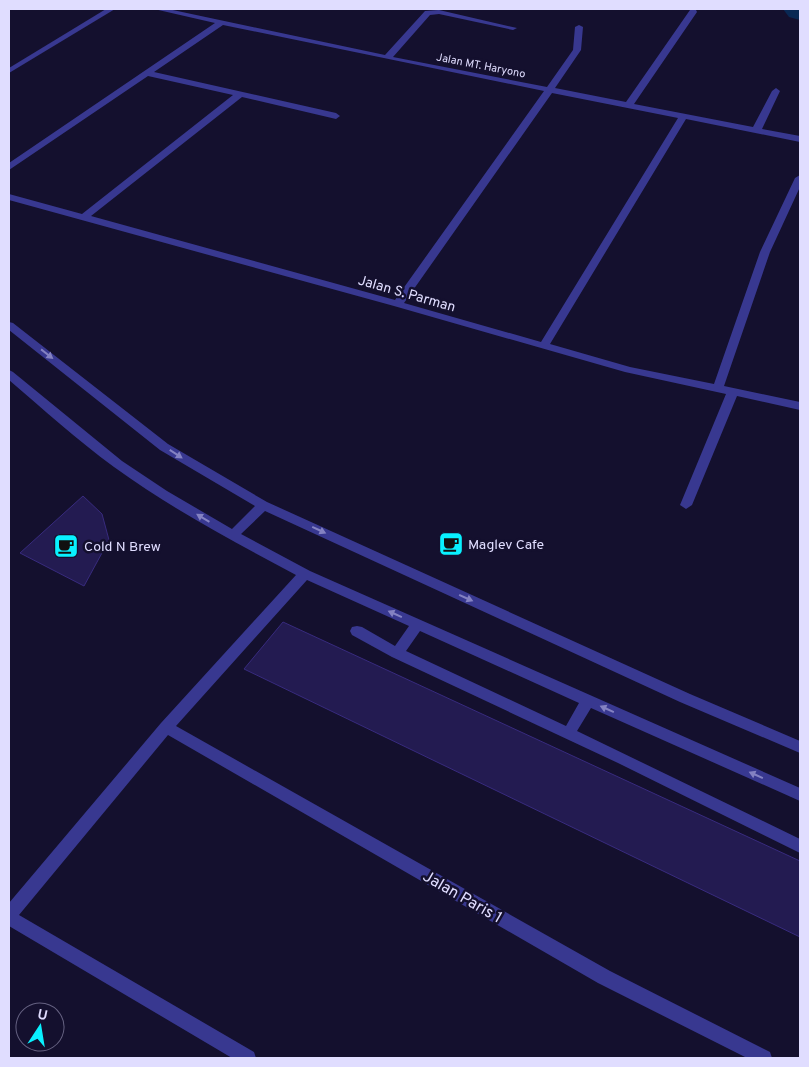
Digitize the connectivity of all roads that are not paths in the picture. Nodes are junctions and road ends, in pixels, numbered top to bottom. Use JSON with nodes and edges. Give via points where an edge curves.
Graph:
{"nodes":[{"id":1,"x":110,"y":9,"type":"edge"},
{"id":2,"x":158,"y":9,"type":"edge"},
{"id":3,"x":184,"y":11,"type":"edge"},
{"id":4,"x":693,"y":12,"type":"dead end"},
{"id":5,"x":222,"y":22,"type":"junction"},
{"id":6,"x":580,"y":26,"type":"dead end"},
{"id":7,"x":513,"y":28,"type":"dead end"},
{"id":8,"x":387,"y":58,"type":"junction"},
{"id":9,"x":9,"y":71,"type":"edge"},
{"id":10,"x":146,"y":72,"type":"junction"},
{"id":11,"x":549,"y":90,"type":"junction"},
{"id":12,"x":776,"y":91,"type":"dead end"},
{"id":13,"x":239,"y":95,"type":"junction"},
{"id":14,"x":628,"y":106,"type":"junction"},
{"id":15,"x":336,"y":116,"type":"dead end"},
{"id":16,"x":683,"y":117,"type":"junction"},
{"id":17,"x":756,"y":131,"type":"junction"},
{"id":18,"x":800,"y":139,"type":"edge"},
{"id":19,"x":9,"y":167,"type":"edge"},
{"id":20,"x":800,"y":178,"type":"edge"},
{"id":21,"x":9,"y":197,"type":"edge"},
{"id":22,"x":84,"y":217,"type":"junction"},
{"id":23,"x":398,"y":304,"type":"junction"},
{"id":24,"x":9,"y":324,"type":"edge"},
{"id":25,"x":544,"y":346,"type":"junction"},
{"id":26,"x":9,"y":374,"type":"edge"},
{"id":27,"x":718,"y":389,"type":"junction"},
{"id":28,"x":733,"y":392,"type":"junction"},
{"id":29,"x":800,"y":406,"type":"edge"},
{"id":30,"x":263,"y":505,"type":"junction"},
{"id":31,"x":686,"y":505,"type":"dead end"},
{"id":32,"x":232,"y":536,"type":"junction"},
{"id":33,"x":306,"y":574,"type":"junction"},
{"id":34,"x":418,"y":624,"type":"junction"},
{"id":35,"x":357,"y":631,"type":"dead end"},
{"id":36,"x":397,"y":654,"type":"junction"},
{"id":37,"x":588,"y":700,"type":"junction"},
{"id":38,"x":166,"y":727,"type":"junction"},
{"id":39,"x":568,"y":734,"type":"junction"},
{"id":40,"x":800,"y":747,"type":"edge"},
{"id":41,"x":800,"y":794,"type":"edge"},
{"id":42,"x":800,"y":846,"type":"edge"},
{"id":43,"x":9,"y":916,"type":"edge"},
{"id":44,"x":248,"y":1058,"type":"edge"},
{"id":45,"x":764,"y":1058,"type":"edge"}],
"edges":[{"from":1,"to":9,"type":"street"},
{"from":2,"to":3,"type":"street","name":"Jalan MT. Haryono"},
{"from":3,"to":5,"type":"street","name":"Jalan MT. Haryono"},
{"from":4,"to":14,"type":"street"},
{"from":5,"to":8,"type":"street","name":"Jalan MT. Haryono"},
{"from":5,"to":10,"type":"street"},
{"from":6,"to":11,"type":"street","via":[[577,50]]},
{"from":7,"to":8,"type":"street","via":[[439,12],[428,13]]},
{"from":8,"to":11,"type":"street","name":"Jalan MT. Haryono"},
{"from":10,"to":13,"type":"street"},
{"from":10,"to":19,"type":"street"},
{"from":11,"to":14,"type":"street","name":"Jalan MT. Haryono"},
{"from":11,"to":23,"type":"street"},
{"from":12,"to":17,"type":"street"},
{"from":13,"to":15,"type":"street"},
{"from":13,"to":22,"type":"street"},
{"from":14,"to":16,"type":"street","name":"Jalan MT. Haryono"},
{"from":16,"to":17,"type":"street","name":"Jalan MT. Haryono"},
{"from":16,"to":25,"type":"street"},
{"from":17,"to":18,"type":"street","name":"Jalan MT. Haryono"},
{"from":20,"to":27,"type":"street","via":[[765,252]]},
{"from":21,"to":22,"type":"street","name":"Jalan S. Parman"},
{"from":22,"to":23,"type":"street","name":"Jalan S. Parman"},
{"from":23,"to":25,"type":"street","name":"Jalan S. Parman"},
{"from":24,"to":30,"type":"street","one_way":true,"via":[[164,447]]},
{"from":25,"to":27,"type":"street","name":"Jalan S. Parman","via":[[629,370]]},
{"from":32,"to":26,"type":"street","one_way":true,"via":[[117,463]]},
{"from":27,"to":28,"type":"street","name":"Jalan S. Parman"},
{"from":28,"to":29,"type":"street","name":"Jalan S. Parman"},
{"from":28,"to":31,"type":"street"},
{"from":30,"to":32,"type":"street"},
{"from":30,"to":40,"type":"street","one_way":true,"via":[[676,694]]},
{"from":32,"to":33,"type":"street"},
{"from":34,"to":33,"type":"street","one_way":true},
{"from":33,"to":38,"type":"street"},
{"from":34,"to":36,"type":"street"},
{"from":34,"to":37,"type":"street"},
{"from":35,"to":36,"type":"street"},
{"from":36,"to":39,"type":"street"},
{"from":37,"to":39,"type":"street"},
{"from":41,"to":37,"type":"street","one_way":true},
{"from":38,"to":43,"type":"street"},
{"from":38,"to":45,"type":"street","name":"Jalan Paris 1","via":[[604,977]]},
{"from":39,"to":42,"type":"street"},
{"from":43,"to":44,"type":"street"}]}
